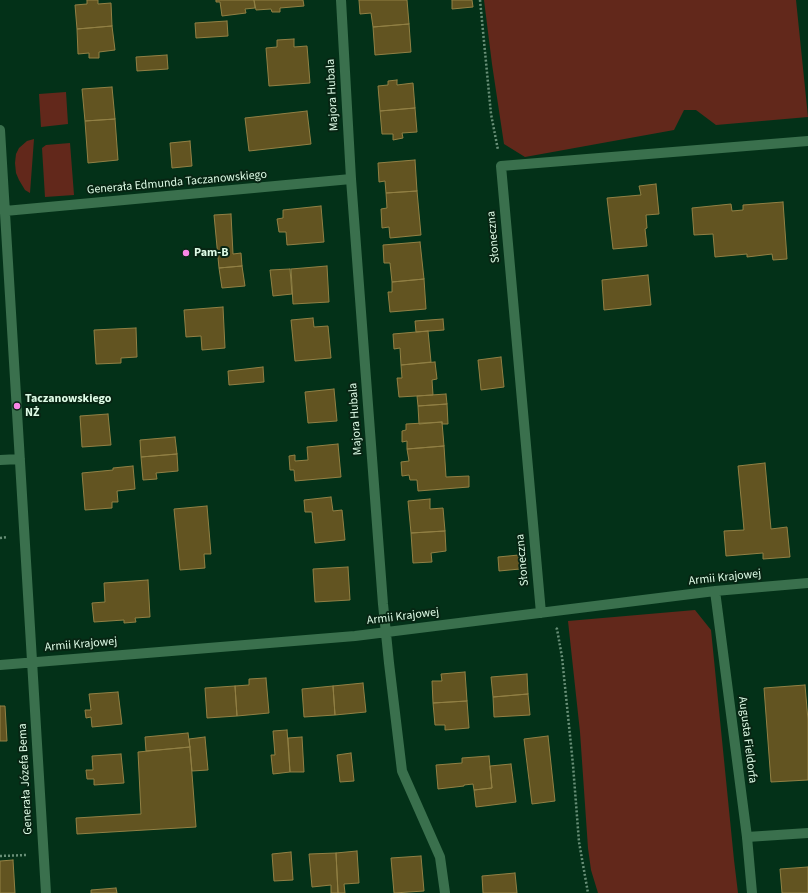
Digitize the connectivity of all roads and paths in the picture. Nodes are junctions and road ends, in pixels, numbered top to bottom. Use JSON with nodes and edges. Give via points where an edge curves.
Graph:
{"nodes":[{"id":1,"x":341,"y":0,"type":"edge"},
{"id":2,"x":480,"y":0,"type":"edge"},
{"id":3,"x":0,"y":130,"type":"edge"},
{"id":4,"x":808,"y":141,"type":"edge"},
{"id":5,"x":501,"y":166,"type":"junction"},
{"id":6,"x":352,"y":179,"type":"junction"},
{"id":7,"x":5,"y":211,"type":"junction"},
{"id":8,"x":5,"y":300,"type":"edge"},
{"id":9,"x":20,"y":459,"type":"junction"},
{"id":10,"x":0,"y":460,"type":"edge"},
{"id":11,"x":9,"y":537,"type":"dead end"},
{"id":12,"x":0,"y":538,"type":"edge"},
{"id":13,"x":808,"y":583,"type":"edge"},
{"id":14,"x":715,"y":592,"type":"junction"},
{"id":15,"x":541,"y":613,"type":"junction"},
{"id":16,"x":386,"y":632,"type":"junction"},
{"id":17,"x":32,"y":663,"type":"junction"},
{"id":18,"x":0,"y":665,"type":"edge"},
{"id":19,"x":808,"y":833,"type":"edge"},
{"id":20,"x":747,"y":837,"type":"junction"},
{"id":21,"x":27,"y":855,"type":"dead end"},
{"id":22,"x":0,"y":856,"type":"edge"},
{"id":23,"x":46,"y":893,"type":"edge"},
{"id":24,"x":445,"y":893,"type":"edge"},
{"id":25,"x":588,"y":893,"type":"edge"},
{"id":26,"x":752,"y":893,"type":"edge"}],
"edges":[{"from":1,"to":6,"type":"street","name":"Majora Hubala"},
{"from":2,"to":5,"type":"path","via":[[491,114]]},
{"from":3,"to":7,"type":"street"},
{"from":4,"to":5,"type":"street"},
{"from":5,"to":15,"type":"street","name":"Słoneczna"},
{"from":6,"to":7,"type":"street","name":"Generała Edmunda Taczanowskiego"},
{"from":6,"to":16,"type":"street","name":"Majora Hubala"},
{"from":7,"to":8,"type":"street"},
{"from":8,"to":9,"type":"street"},
{"from":9,"to":10,"type":"street"},
{"from":9,"to":17,"type":"street"},
{"from":11,"to":12,"type":"path"},
{"from":13,"to":14,"type":"street","name":"Armii Krajowej"},
{"from":14,"to":15,"type":"street","name":"Armii Krajowej"},
{"from":14,"to":20,"type":"street","name":"Augusta Fieldorfa"},
{"from":15,"to":16,"type":"street","name":"Armii Krajowej"},
{"from":15,"to":25,"type":"path","via":[[557,629],[562,657],[579,842]]},
{"from":16,"to":17,"type":"street","name":"Armii Krajowej"},
{"from":16,"to":24,"type":"street","name":"Majora Hubala","via":[[402,772],[440,857]]},
{"from":17,"to":18,"type":"street","name":"Armii Krajowej"},
{"from":17,"to":23,"type":"street","name":"Generała Józefa Bema"},
{"from":19,"to":20,"type":"street"},
{"from":20,"to":26,"type":"street","name":"Augusta Fieldorfa"},
{"from":21,"to":22,"type":"path"}]}
